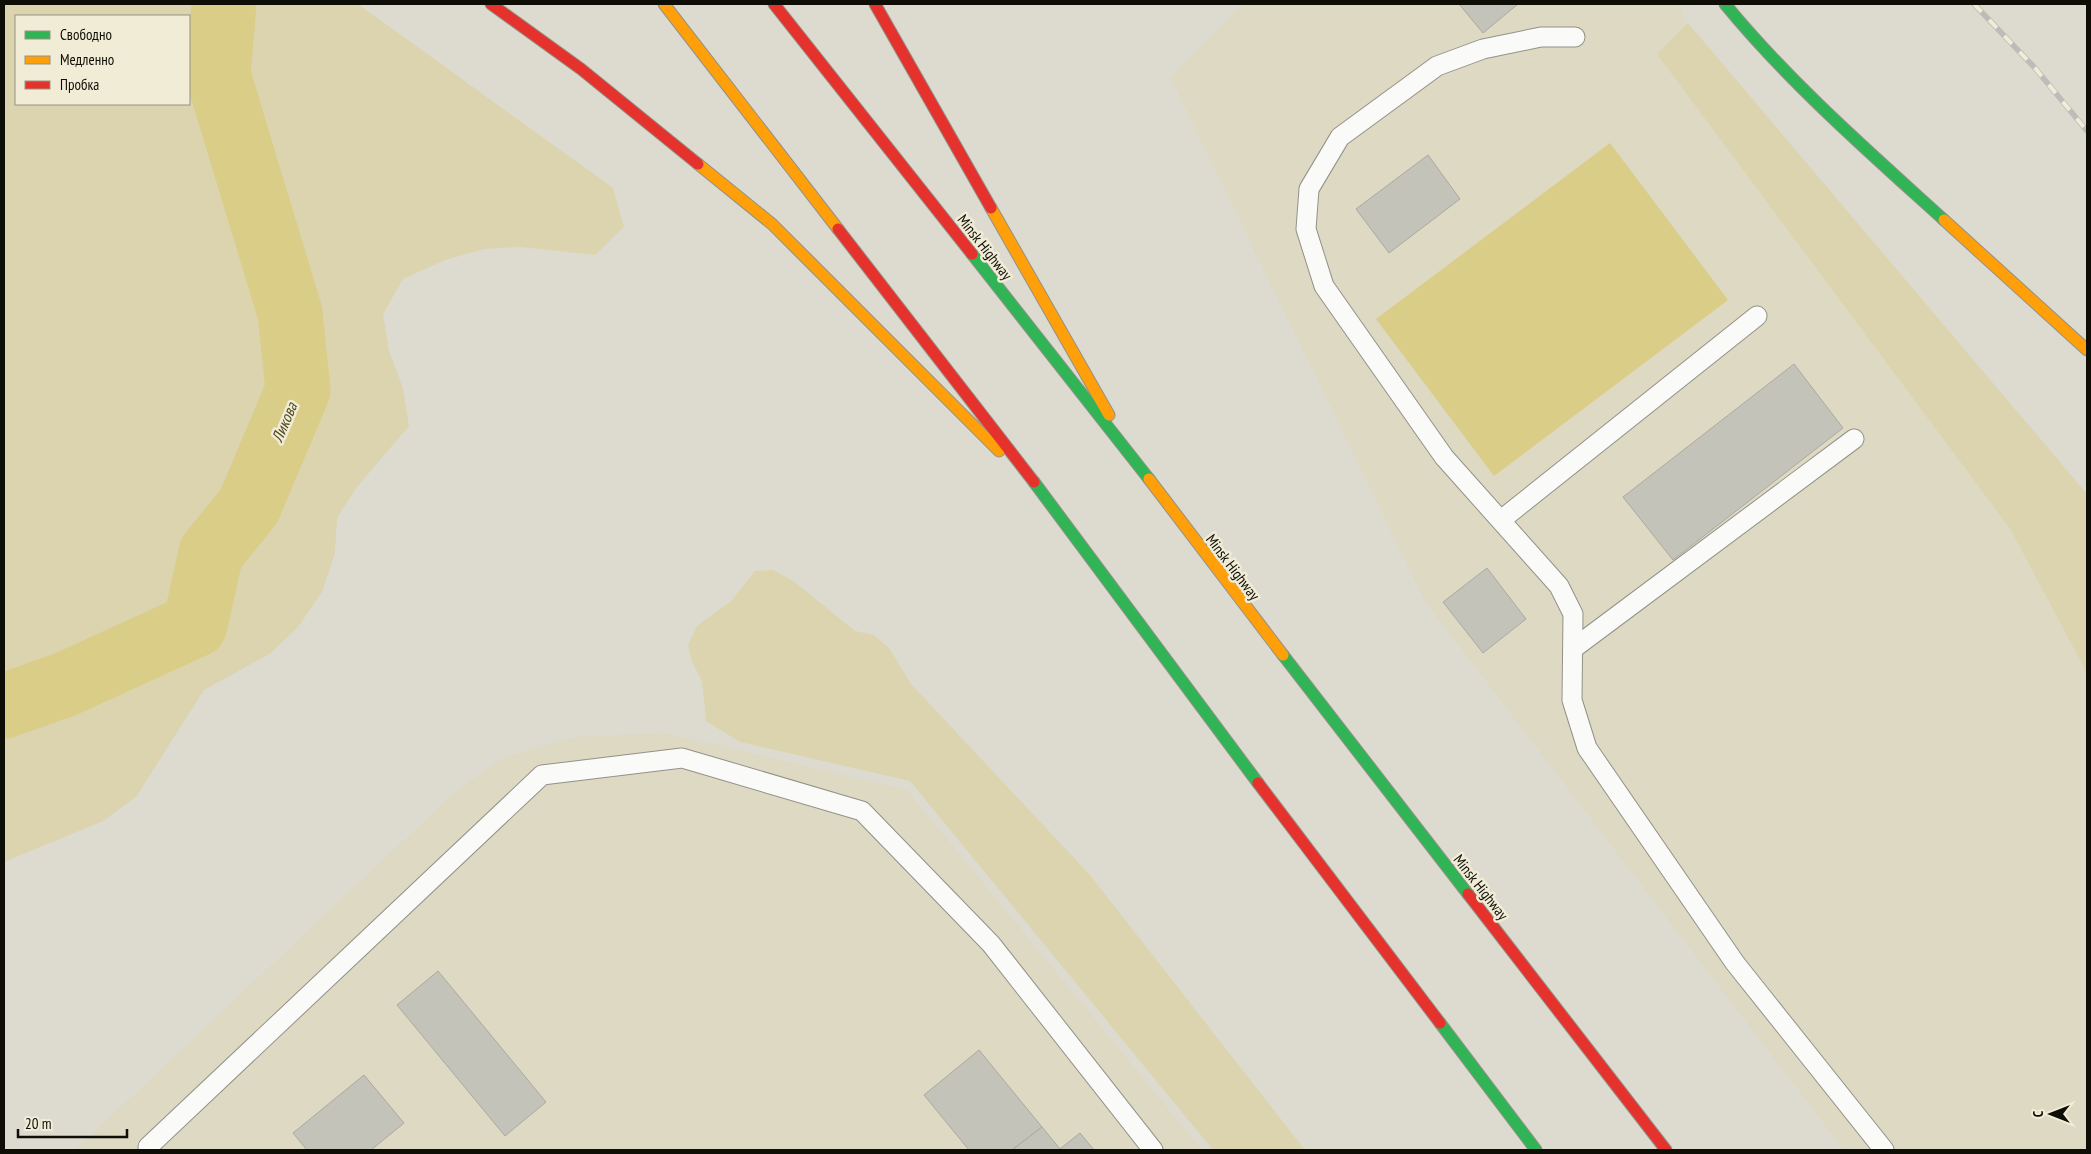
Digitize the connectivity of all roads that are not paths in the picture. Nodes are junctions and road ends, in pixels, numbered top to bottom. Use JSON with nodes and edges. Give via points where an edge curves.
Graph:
{"nodes":[{"id":1,"x":490,"y":4,"type":"edge"},
{"id":2,"x":664,"y":4,"type":"edge"},
{"id":3,"x":774,"y":4,"type":"edge"},
{"id":4,"x":875,"y":4,"type":"edge"},
{"id":5,"x":1726,"y":4,"type":"edge"},
{"id":6,"x":1575,"y":37,"type":"dead end"},
{"id":7,"x":1757,"y":316,"type":"dead end"},
{"id":8,"x":2087,"y":350,"type":"edge"},
{"id":9,"x":1854,"y":439,"type":"dead end"},
{"id":10,"x":1136,"y":462,"type":"junction"},
{"id":11,"x":1051,"y":504,"type":"junction"},
{"id":12,"x":1500,"y":520,"type":"junction"},
{"id":13,"x":1574,"y":648,"type":"junction"},
{"id":14,"x":150,"y":1150,"type":"edge"},
{"id":15,"x":1153,"y":1150,"type":"edge"},
{"id":16,"x":1536,"y":1150,"type":"edge"},
{"id":17,"x":1666,"y":1150,"type":"edge"},
{"id":18,"x":1884,"y":1150,"type":"edge"}],
"edges":[{"from":1,"to":11,"type":"main road","via":[[581,69],[772,224]]},
{"from":2,"to":11,"type":"main road"},
{"from":3,"to":10,"type":"main road","name":"Minsk Highway"},
{"from":4,"to":10,"type":"main road"},
{"from":5,"to":8,"type":"main road","via":[[1753,38],[1876,158]]},
{"from":6,"to":12,"type":"lane","via":[[1541,37],[1483,49],[1437,66],[1340,137],[1309,189],[1306,229],[1324,286],[1444,457]]},
{"from":7,"to":12,"type":"lane"},
{"from":9,"to":13,"type":"lane"},
{"from":10,"to":17,"type":"main road","name":"Minsk Highway"},
{"from":11,"to":16,"type":"main road"},
{"from":12,"to":13,"type":"lane","via":[[1559,586],[1573,614]]},
{"from":13,"to":18,"type":"lane","via":[[1572,700],[1587,748],[1735,963]]},
{"from":14,"to":15,"type":"lane","via":[[148,1147],[542,775],[682,758],[862,811],[991,944]]}]}
